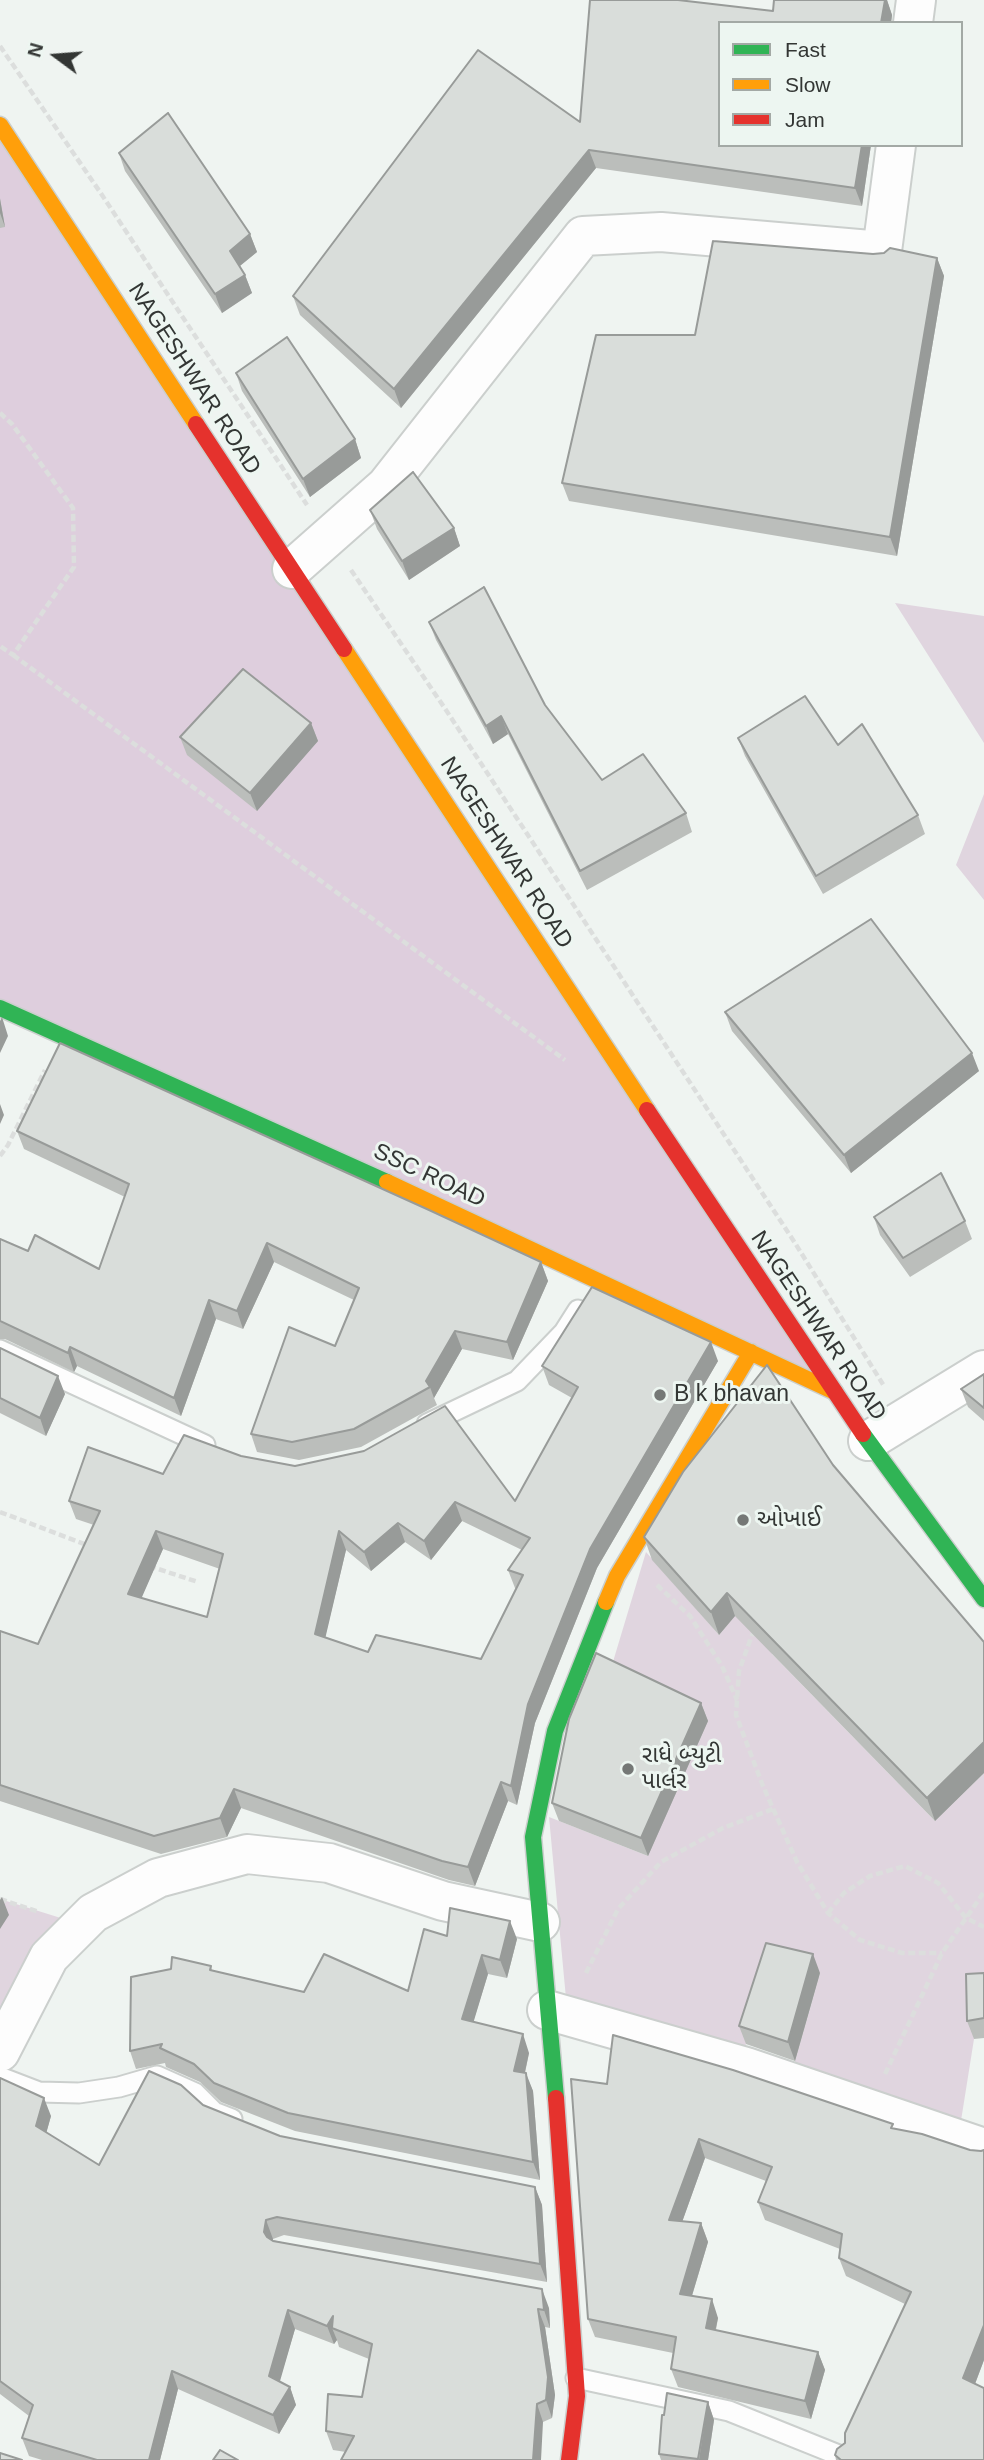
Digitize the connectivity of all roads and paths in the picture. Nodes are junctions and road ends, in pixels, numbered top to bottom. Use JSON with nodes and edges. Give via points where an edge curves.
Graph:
{"nodes":[{"id":1,"x":916,"y":0,"type":"edge"},
{"id":2,"x":912,"y":21,"type":"edge"},
{"id":3,"x":0,"y":46,"type":"edge"},
{"id":4,"x":0,"y":125,"type":"edge"},
{"id":5,"x":896,"y":147,"type":"edge"},
{"id":6,"x":0,"y":413,"type":"edge"},
{"id":7,"x":328,"y":537,"type":"junction"},
{"id":8,"x":292,"y":569,"type":"junction"},
{"id":9,"x":0,"y":646,"type":"edge"},
{"id":10,"x":13,"y":655,"type":"junction"},
{"id":11,"x":0,"y":1008,"type":"edge"},
{"id":12,"x":62,"y":1035,"type":"junction"},
{"id":13,"x":567,"y":1062,"type":"dead end"},
{"id":14,"x":0,"y":1156,"type":"edge"},
{"id":15,"x":597,"y":1280,"type":"junction"},
{"id":16,"x":0,"y":1350,"type":"edge"},
{"id":17,"x":751,"y":1352,"type":"junction"},
{"id":18,"x":984,"y":1370,"type":"edge"},
{"id":19,"x":835,"y":1392,"type":"junction"},
{"id":20,"x":904,"y":1419,"type":"junction"},
{"id":21,"x":410,"y":1434,"type":"edge"},
{"id":22,"x":867,"y":1441,"type":"junction"},
{"id":23,"x":224,"y":1453,"type":"edge"},
{"id":24,"x":0,"y":1512,"type":"edge"},
{"id":25,"x":95,"y":1548,"type":"edge"},
{"id":26,"x":147,"y":1565,"type":"edge"},
{"id":27,"x":617,"y":1576,"type":"junction"},
{"id":28,"x":198,"y":1582,"type":"dead end"},
{"id":29,"x":984,"y":1599,"type":"edge"},
{"id":30,"x":761,"y":1625,"type":"edge"},
{"id":31,"x":737,"y":1701,"type":"junction"},
{"id":32,"x":773,"y":1809,"type":"junction"},
{"id":33,"x":984,"y":1892,"type":"edge"},
{"id":34,"x":828,"y":1913,"type":"junction"},
{"id":35,"x":966,"y":1918,"type":"junction"},
{"id":36,"x":540,"y":1923,"type":"junction"},
{"id":37,"x":984,"y":1927,"type":"edge"},
{"id":38,"x":942,"y":1953,"type":"junction"},
{"id":39,"x":561,"y":2014,"type":"junction"},
{"id":40,"x":0,"y":2052,"type":"edge"},
{"id":41,"x":0,"y":2077,"type":"edge"},
{"id":42,"x":869,"y":2109,"type":"junction"},
{"id":43,"x":253,"y":2128,"type":"edge"},
{"id":44,"x":984,"y":2148,"type":"edge"},
{"id":45,"x":576,"y":2378,"type":"junction"},
{"id":46,"x":841,"y":2456,"type":"edge"},
{"id":47,"x":569,"y":2460,"type":"edge"}],
"edges":[{"from":1,"to":2,"type":"street"},
{"from":3,"to":7,"type":"path"},
{"from":4,"to":8,"type":"street","name":"NAGESHWAR ROAD"},
{"from":5,"to":7,"type":"street","via":[[882,251],[661,232],[583,236],[386,486]]},
{"from":6,"to":10,"type":"path","via":[[73,508],[74,566]]},
{"from":7,"to":8,"type":"street"},
{"from":7,"to":20,"type":"path","via":[[787,1231]]},
{"from":8,"to":19,"type":"street","name":"NAGESHWAR ROAD"},
{"from":9,"to":10,"type":"path"},
{"from":10,"to":13,"type":"path"},
{"from":11,"to":12,"type":"street","name":"SSC ROAD"},
{"from":12,"to":14,"type":"path"},
{"from":12,"to":15,"type":"street","name":"SSC ROAD"},
{"from":15,"to":17,"type":"street","name":"SSC ROAD"},
{"from":15,"to":21,"type":"lane","via":[[564,1332],[517,1381]]},
{"from":16,"to":23,"type":"lane"},
{"from":17,"to":19,"type":"street","name":"SSC ROAD"},
{"from":17,"to":27,"type":"street"},
{"from":18,"to":20,"type":"street"},
{"from":19,"to":22,"type":"street","name":"NAGESHWAR ROAD"},
{"from":20,"to":22,"type":"street"},
{"from":22,"to":29,"type":"street","name":"NAGESHWAR ROAD"},
{"from":24,"to":25,"type":"path"},
{"from":26,"to":28,"type":"path"},
{"from":27,"to":31,"type":"path","via":[[639,1575],[655,1583],[690,1616],[722,1666]]},
{"from":27,"to":36,"type":"street","via":[[555,1731],[533,1837]]},
{"from":30,"to":31,"type":"path","via":[[752,1635],[739,1671]]},
{"from":31,"to":32,"type":"path","via":[[736,1715]]},
{"from":32,"to":34,"type":"path","via":[[797,1862]]},
{"from":32,"to":39,"type":"path","via":[[723,1828],[661,1862],[618,1909]]},
{"from":33,"to":35,"type":"path"},
{"from":34,"to":35,"type":"path","via":[[844,1893],[870,1876],[905,1867],[938,1882]]},
{"from":34,"to":38,"type":"path","via":[[860,1940],[902,1953]]},
{"from":35,"to":37,"type":"path"},
{"from":35,"to":38,"type":"path"},
{"from":36,"to":39,"type":"street"},
{"from":36,"to":40,"type":"street","via":[[443,1901],[329,1863],[247,1854],[158,1878],[93,1913],[49,1956]]},
{"from":38,"to":42,"type":"path"},
{"from":39,"to":42,"type":"street","via":[[746,2067]]},
{"from":39,"to":45,"type":"street","via":[[556,2196]]},
{"from":41,"to":43,"type":"lane","via":[[39,2092],[79,2093],[157,2076],[195,2093],[214,2112]]},
{"from":42,"to":44,"type":"street"},
{"from":45,"to":46,"type":"lane","via":[[729,2412]]},
{"from":45,"to":47,"type":"street"}]}
